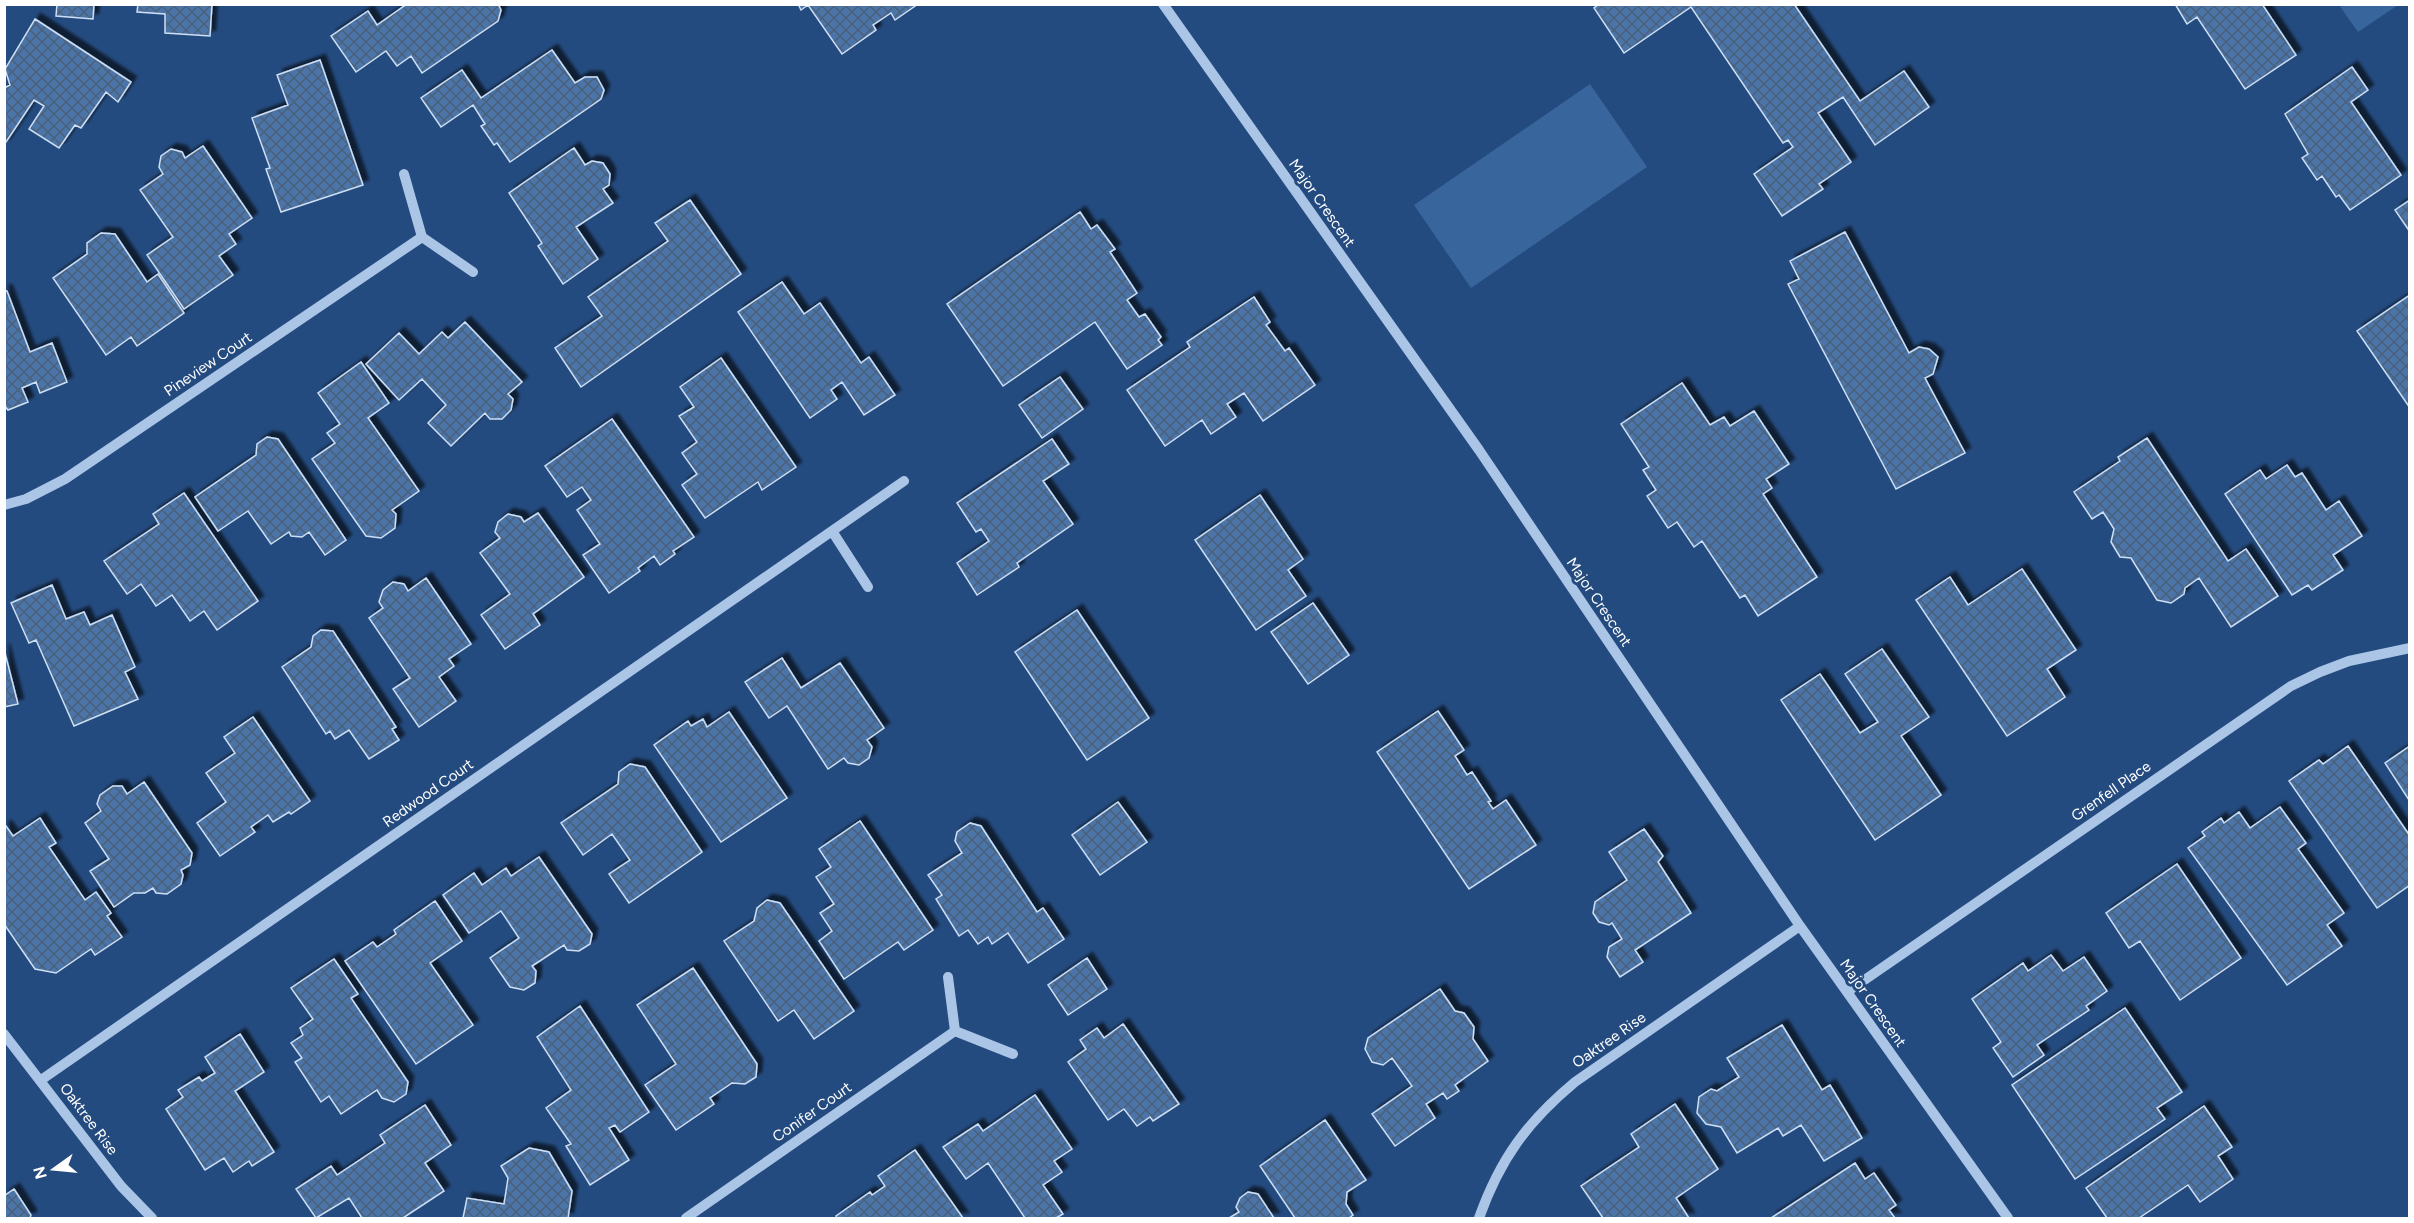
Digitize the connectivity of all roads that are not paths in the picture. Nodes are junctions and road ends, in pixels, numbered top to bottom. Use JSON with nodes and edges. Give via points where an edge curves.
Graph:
{"nodes":[{"id":1,"x":1163,"y":4,"type":"edge"},
{"id":2,"x":404,"y":174,"type":"dead end"},
{"id":3,"x":422,"y":237,"type":"junction"},
{"id":4,"x":473,"y":272,"type":"dead end"},
{"id":5,"x":904,"y":482,"type":"dead end"},
{"id":6,"x":4,"y":505,"type":"edge"},
{"id":7,"x":832,"y":531,"type":"junction"},
{"id":8,"x":868,"y":587,"type":"dead end"},
{"id":9,"x":2409,"y":648,"type":"edge"},
{"id":10,"x":1800,"y":926,"type":"junction"},
{"id":11,"x":948,"y":977,"type":"dead end"},
{"id":12,"x":1847,"y":993,"type":"junction"},
{"id":13,"x":955,"y":1031,"type":"junction"},
{"id":14,"x":4,"y":1034,"type":"edge"},
{"id":15,"x":1013,"y":1054,"type":"dead end"},
{"id":16,"x":41,"y":1080,"type":"junction"},
{"id":17,"x":152,"y":1218,"type":"edge"},
{"id":18,"x":686,"y":1218,"type":"edge"},
{"id":19,"x":1479,"y":1218,"type":"edge"},
{"id":20,"x":2008,"y":1218,"type":"edge"}],
"edges":[{"from":1,"to":10,"type":"street","name":"Major Crescent","via":[[1479,450]]},
{"from":2,"to":3,"type":"street"},
{"from":3,"to":4,"type":"street"},
{"from":3,"to":6,"type":"street","name":"Pineview Court","via":[[65,479],[26,499]]},
{"from":5,"to":7,"type":"street","name":"Redwood Court"},
{"from":7,"to":8,"type":"street"},
{"from":7,"to":16,"type":"street","name":"Redwood Court"},
{"from":9,"to":12,"type":"street","name":"Grenfell Place","via":[[2349,661],[2291,687]]},
{"from":10,"to":12,"type":"street","name":"Major Crescent"},
{"from":10,"to":19,"type":"street","name":"Oaktree Rise","via":[[1551,1102],[1507,1155]]},
{"from":11,"to":13,"type":"street"},
{"from":12,"to":20,"type":"street","name":"Major Crescent"},
{"from":13,"to":15,"type":"street"},
{"from":13,"to":18,"type":"street","name":"Conifer Court"},
{"from":14,"to":16,"type":"street","name":"Oaktree Rise"},
{"from":16,"to":17,"type":"street","name":"Oaktree Rise","via":[[121,1186]]}]}
